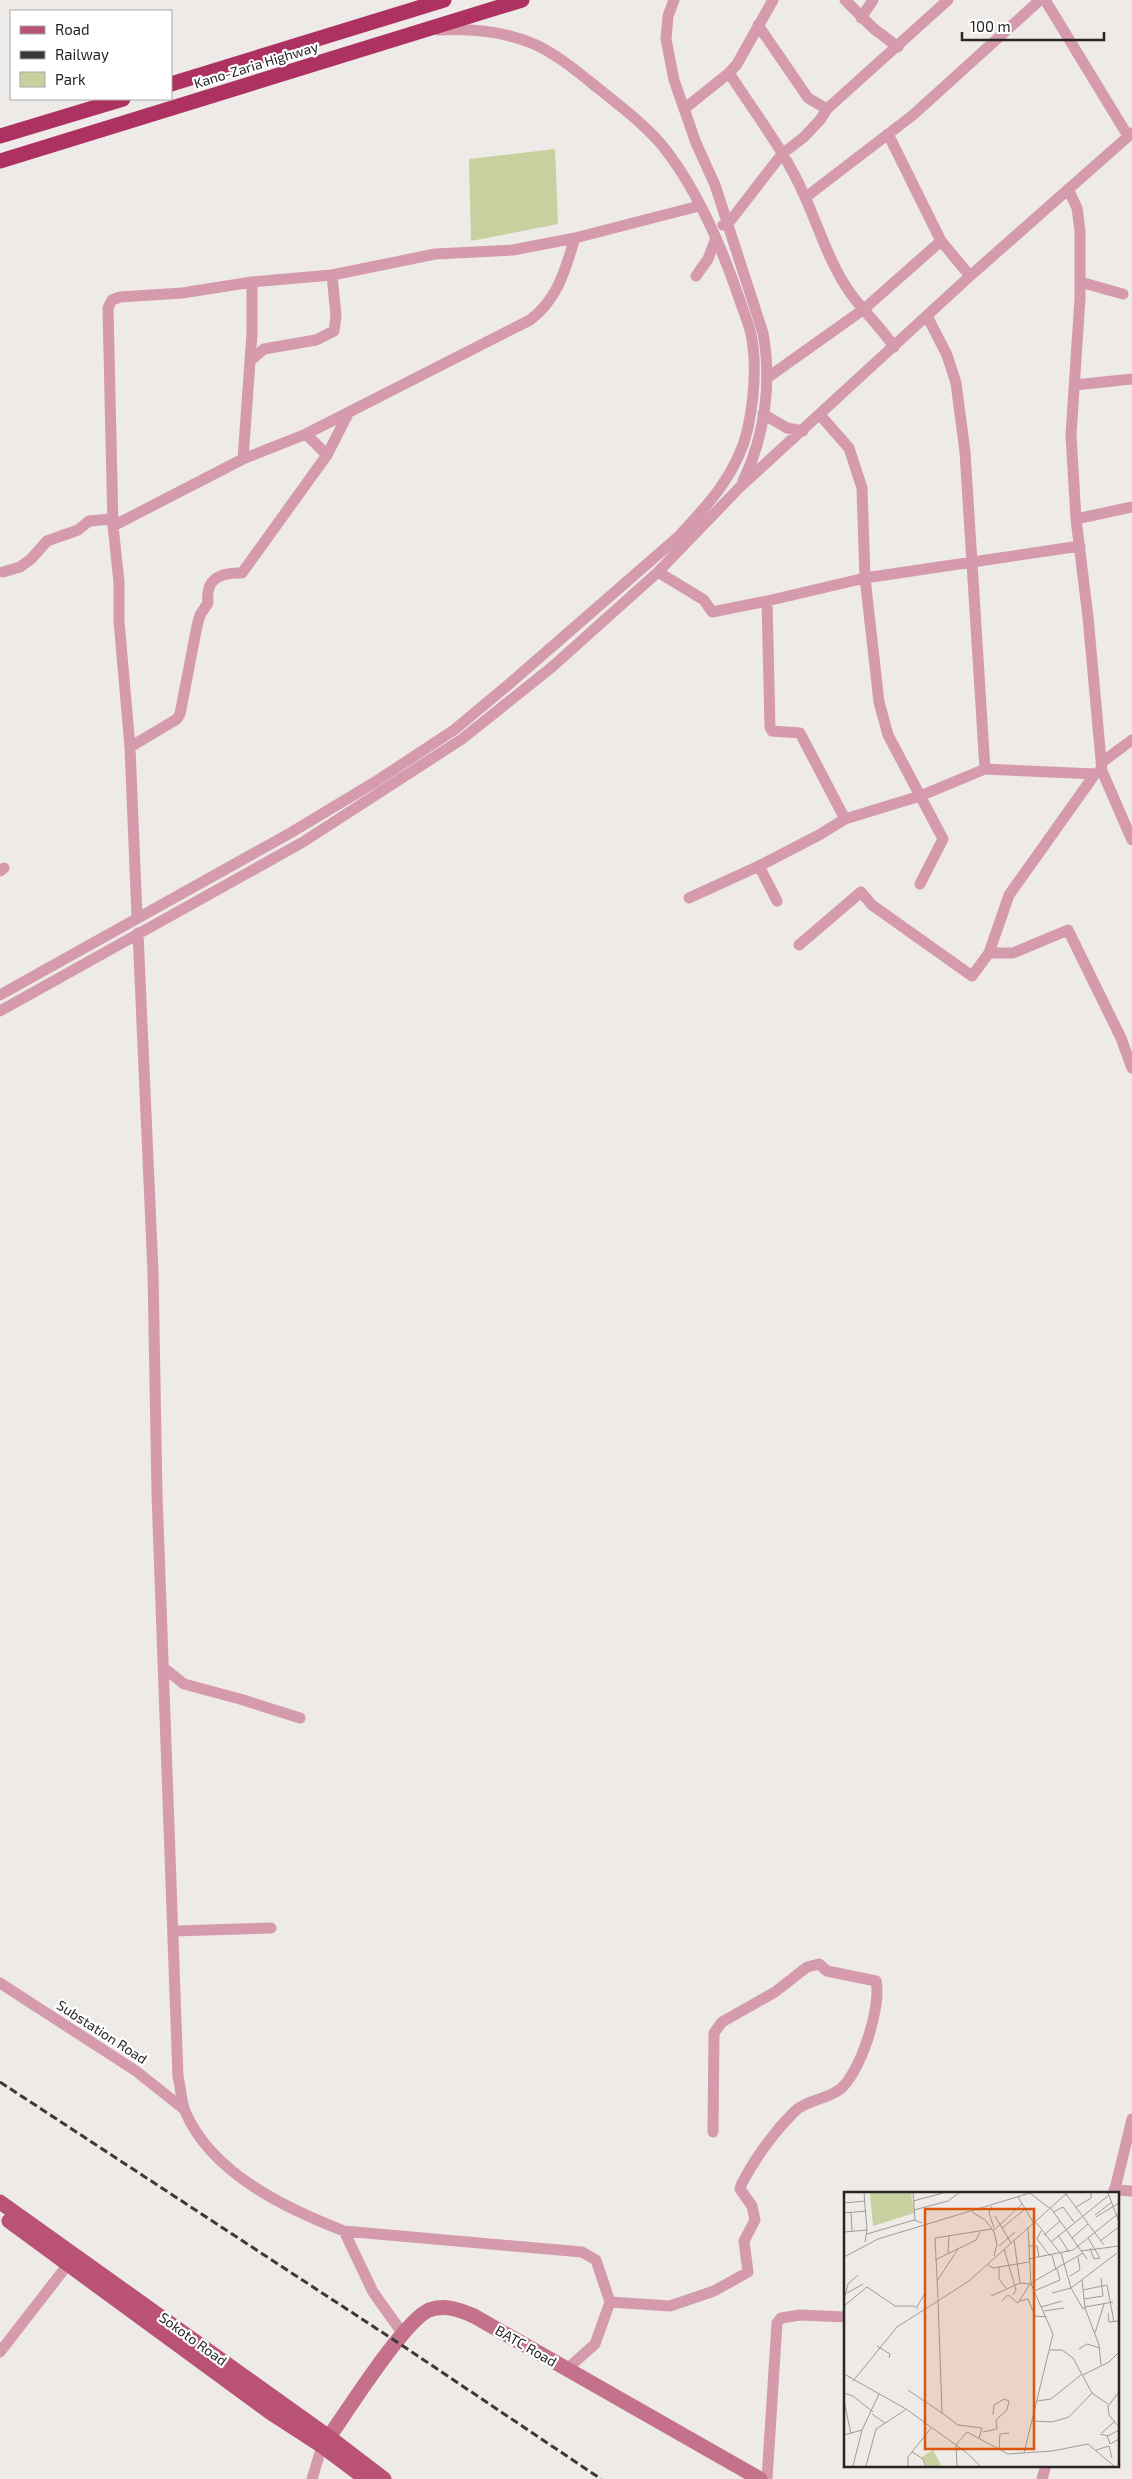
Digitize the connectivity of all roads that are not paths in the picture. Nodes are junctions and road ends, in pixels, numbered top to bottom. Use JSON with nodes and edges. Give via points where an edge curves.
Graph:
{"nodes":[{"id":1,"x":444,"y":0,"type":"edge"},
{"id":2,"x":522,"y":0,"type":"edge"},
{"id":3,"x":674,"y":0,"type":"edge"},
{"id":4,"x":774,"y":0,"type":"edge"},
{"id":5,"x":845,"y":0,"type":"edge"},
{"id":6,"x":874,"y":0,"type":"edge"},
{"id":7,"x":948,"y":0,"type":"edge"},
{"id":8,"x":1040,"y":0,"type":"edge"},
{"id":9,"x":1045,"y":0,"type":"edge"},
{"id":10,"x":861,"y":18,"type":"junction"},
{"id":11,"x":758,"y":25,"type":"junction"},
{"id":12,"x":416,"y":32,"type":"junction"},
{"id":13,"x":898,"y":47,"type":"junction"},
{"id":14,"x":729,"y":74,"type":"junction"},
{"id":15,"x":172,"y":84,"type":"edge"},
{"id":16,"x":120,"y":100,"type":"edge"},
{"id":17,"x":684,"y":109,"type":"junction"},
{"id":18,"x":827,"y":109,"type":"junction"},
{"id":19,"x":888,"y":134,"type":"junction"},
{"id":20,"x":1130,"y":134,"type":"edge"},
{"id":21,"x":0,"y":136,"type":"edge"},
{"id":22,"x":782,"y":154,"type":"junction"},
{"id":23,"x":0,"y":161,"type":"edge"},
{"id":24,"x":1068,"y":189,"type":"junction"},
{"id":25,"x":806,"y":197,"type":"junction"},
{"id":26,"x":699,"y":206,"type":"junction"},
{"id":27,"x":727,"y":225,"type":"junction"},
{"id":28,"x":710,"y":227,"type":"junction"},
{"id":29,"x":575,"y":238,"type":"junction"},
{"id":30,"x":716,"y":238,"type":"junction"},
{"id":31,"x":941,"y":241,"type":"junction"},
{"id":32,"x":332,"y":275,"type":"junction"},
{"id":33,"x":696,"y":276,"type":"dead end"},
{"id":34,"x":970,"y":276,"type":"junction"},
{"id":35,"x":252,"y":282,"type":"junction"},
{"id":36,"x":1080,"y":282,"type":"junction"},
{"id":37,"x":1123,"y":294,"type":"dead end"},
{"id":38,"x":744,"y":295,"type":"junction"},
{"id":39,"x":864,"y":309,"type":"junction"},
{"id":40,"x":927,"y":316,"type":"junction"},
{"id":41,"x":894,"y":347,"type":"junction"},
{"id":42,"x":250,"y":361,"type":"junction"},
{"id":43,"x":768,"y":378,"type":"junction"},
{"id":44,"x":1132,"y":379,"type":"edge"},
{"id":45,"x":1075,"y":385,"type":"junction"},
{"id":46,"x":350,"y":412,"type":"junction"},
{"id":47,"x":763,"y":414,"type":"junction"},
{"id":48,"x":820,"y":415,"type":"junction"},
{"id":49,"x":803,"y":431,"type":"junction"},
{"id":50,"x":306,"y":434,"type":"junction"},
{"id":51,"x":327,"y":455,"type":"junction"},
{"id":52,"x":243,"y":460,"type":"junction"},
{"id":53,"x":740,"y":487,"type":"junction"},
{"id":54,"x":1132,"y":507,"type":"edge"},
{"id":55,"x":1076,"y":519,"type":"junction"},
{"id":56,"x":112,"y":522,"type":"junction"},
{"id":57,"x":1080,"y":546,"type":"junction"},
{"id":58,"x":971,"y":564,"type":"junction"},
{"id":59,"x":3,"y":572,"type":"dead end"},
{"id":60,"x":658,"y":572,"type":"junction"},
{"id":61,"x":865,"y":578,"type":"junction"},
{"id":62,"x":766,"y":602,"type":"junction"},
{"id":63,"x":1132,"y":740,"type":"edge"},
{"id":64,"x":130,"y":747,"type":"junction"},
{"id":65,"x":985,"y":769,"type":"junction"},
{"id":66,"x":1099,"y":769,"type":"junction"},
{"id":67,"x":920,"y":796,"type":"junction"},
{"id":68,"x":845,"y":819,"type":"junction"},
{"id":69,"x":1132,"y":840,"type":"edge"},
{"id":70,"x":759,"y":866,"type":"junction"},
{"id":71,"x":920,"y":884,"type":"dead end"},
{"id":72,"x":689,"y":898,"type":"dead end"},
{"id":73,"x":777,"y":901,"type":"dead end"},
{"id":74,"x":137,"y":917,"type":"junction"},
{"id":75,"x":138,"y":933,"type":"junction"},
{"id":76,"x":800,"y":945,"type":"dead end"},
{"id":77,"x":989,"y":953,"type":"junction"},
{"id":78,"x":0,"y":994,"type":"edge"},
{"id":79,"x":0,"y":1011,"type":"edge"},
{"id":80,"x":1132,"y":1068,"type":"edge"},
{"id":81,"x":164,"y":1668,"type":"junction"},
{"id":82,"x":184,"y":1684,"type":"junction"},
{"id":83,"x":165,"y":1701,"type":"junction"},
{"id":84,"x":300,"y":1718,"type":"dead end"},
{"id":85,"x":271,"y":1928,"type":"dead end"},
{"id":86,"x":174,"y":1932,"type":"junction"},
{"id":87,"x":0,"y":1983,"type":"edge"},
{"id":88,"x":185,"y":2110,"type":"junction"},
{"id":89,"x":1132,"y":2119,"type":"edge"},
{"id":90,"x":713,"y":2132,"type":"dead end"},
{"id":91,"x":1114,"y":2191,"type":"edge"},
{"id":92,"x":1132,"y":2191,"type":"edge"},
{"id":93,"x":0,"y":2202,"type":"edge"},
{"id":94,"x":0,"y":2215,"type":"edge"},
{"id":95,"x":344,"y":2231,"type":"junction"},
{"id":96,"x":69,"y":2264,"type":"junction"},
{"id":97,"x":610,"y":2302,"type":"junction"},
{"id":98,"x":844,"y":2318,"type":"edge"},
{"id":99,"x":403,"y":2334,"type":"junction"},
{"id":100,"x":0,"y":2352,"type":"edge"},
{"id":101,"x":199,"y":2352,"type":"junction"},
{"id":102,"x":567,"y":2369,"type":"junction"},
{"id":103,"x":325,"y":2441,"type":"junction"},
{"id":104,"x":1046,"y":2466,"type":"edge"},
{"id":105,"x":312,"y":2479,"type":"edge"},
{"id":106,"x":366,"y":2479,"type":"edge"},
{"id":107,"x":384,"y":2479,"type":"edge"},
{"id":108,"x":760,"y":2479,"type":"edge"},
{"id":109,"x":767,"y":2479,"type":"edge"},
{"id":110,"x":1042,"y":2479,"type":"edge"}],
"edges":[{"from":1,"to":15,"type":"highway","name":"Kano-Zaria Highway"},
{"from":2,"to":12,"type":"highway","name":"Kano-Zaria Highway"},
{"from":3,"to":17,"type":"street","via":[[668,16],[666,39]]},
{"from":4,"to":11,"type":"street"},
{"from":5,"to":10,"type":"street"},
{"from":6,"to":10,"type":"street"},
{"from":7,"to":13,"type":"street"},
{"from":8,"to":19,"type":"street"},
{"from":9,"to":20,"type":"street"},
{"from":10,"to":13,"type":"street"},
{"from":11,"to":14,"type":"street"},
{"from":11,"to":18,"type":"street","via":[[808,98]]},
{"from":12,"to":23,"type":"highway","name":"Kano-Zaria Highway"},
{"from":12,"to":26,"type":"street","via":[[470,29],[498,32],[534,44],[569,64],[660,143]]},
{"from":13,"to":18,"type":"street"},
{"from":14,"to":17,"type":"street"},
{"from":14,"to":22,"type":"street"},
{"from":16,"to":21,"type":"highway"},
{"from":17,"to":27,"type":"street","via":[[715,185]]},
{"from":18,"to":22,"type":"street","via":[[804,137]]},
{"from":19,"to":25,"type":"street"},
{"from":19,"to":31,"type":"street"},
{"from":20,"to":24,"type":"street"},
{"from":22,"to":25,"type":"street"},
{"from":22,"to":27,"type":"street"},
{"from":24,"to":34,"type":"street"},
{"from":24,"to":36,"type":"street","via":[[1080,231]]},
{"from":25,"to":39,"type":"street","via":[[842,279]]},
{"from":26,"to":28,"type":"street"},
{"from":26,"to":29,"type":"street"},
{"from":27,"to":28,"type":"street"},
{"from":27,"to":38,"type":"street"},
{"from":28,"to":30,"type":"street"},
{"from":29,"to":32,"type":"street","via":[[490,253],[435,254]]},
{"from":29,"to":46,"type":"street","via":[[560,284],[550,302],[530,320]]},
{"from":30,"to":33,"type":"street","via":[[708,259]]},
{"from":30,"to":38,"type":"street"},
{"from":31,"to":34,"type":"street"},
{"from":31,"to":39,"type":"street"},
{"from":32,"to":35,"type":"street"},
{"from":32,"to":42,"type":"street","via":[[336,325],[331,334],[316,340],[264,349]]},
{"from":34,"to":40,"type":"street"},
{"from":35,"to":42,"type":"street"},
{"from":35,"to":56,"type":"street","via":[[182,293],[115,298],[109,304]]},
{"from":36,"to":37,"type":"street"},
{"from":36,"to":45,"type":"street"},
{"from":38,"to":43,"type":"street","via":[[763,333]]},
{"from":38,"to":74,"type":"street","via":[[753,357],[753,395],[748,430],[735,467],[678,537],[454,730],[292,832]]},
{"from":39,"to":41,"type":"street"},
{"from":39,"to":43,"type":"street"},
{"from":40,"to":41,"type":"street"},
{"from":40,"to":58,"type":"street","via":[[947,355],[956,383],[970,508]]},
{"from":41,"to":48,"type":"street"},
{"from":42,"to":52,"type":"street"},
{"from":43,"to":47,"type":"street"},
{"from":44,"to":45,"type":"street"},
{"from":45,"to":55,"type":"street","via":[[1071,435]]},
{"from":46,"to":50,"type":"street"},
{"from":46,"to":51,"type":"street"},
{"from":47,"to":49,"type":"street","via":[[779,424]]},
{"from":47,"to":53,"type":"street","via":[[754,453]]},
{"from":48,"to":49,"type":"street"},
{"from":48,"to":61,"type":"street","via":[[849,448],[862,488]]},
{"from":49,"to":53,"type":"street"},
{"from":50,"to":51,"type":"street"},
{"from":50,"to":52,"type":"street"},
{"from":51,"to":64,"type":"street","via":[[242,573],[230,572],[213,580],[207,591],[208,603],[197,626],[180,714],[177,719]]},
{"from":52,"to":56,"type":"street"},
{"from":53,"to":60,"type":"street"},
{"from":54,"to":55,"type":"street"},
{"from":55,"to":57,"type":"street"},
{"from":56,"to":59,"type":"street","via":[[89,520],[78,530],[47,541],[20,567]]},
{"from":56,"to":64,"type":"street"},
{"from":57,"to":58,"type":"street"},
{"from":57,"to":66,"type":"street"},
{"from":58,"to":61,"type":"street"},
{"from":58,"to":65,"type":"street"},
{"from":60,"to":62,"type":"street","via":[[704,600],[712,612]]},
{"from":60,"to":75,"type":"street","via":[[552,667],[462,739],[303,842]]},
{"from":61,"to":62,"type":"street"},
{"from":61,"to":67,"type":"street","via":[[879,702],[888,735]]},
{"from":62,"to":68,"type":"street","via":[[770,727],[772,731],[800,733]]},
{"from":63,"to":66,"type":"street"},
{"from":64,"to":74,"type":"street"},
{"from":65,"to":66,"type":"street"},
{"from":65,"to":67,"type":"street"},
{"from":66,"to":69,"type":"street"},
{"from":66,"to":77,"type":"street","via":[[1009,895]]},
{"from":67,"to":68,"type":"street"},
{"from":67,"to":71,"type":"street","via":[[944,839]]},
{"from":68,"to":70,"type":"street"},
{"from":70,"to":72,"type":"street"},
{"from":70,"to":73,"type":"street"},
{"from":74,"to":78,"type":"street"},
{"from":75,"to":79,"type":"street"},
{"from":75,"to":81,"type":"street","via":[[153,1272]]},
{"from":76,"to":77,"type":"street","via":[[861,892],[872,905],[972,976]]},
{"from":77,"to":80,"type":"street","via":[[1013,954],[1068,930],[1121,1038]]},
{"from":81,"to":82,"type":"street"},
{"from":81,"to":83,"type":"street"},
{"from":82,"to":83,"type":"street"},
{"from":82,"to":84,"type":"street"},
{"from":83,"to":86,"type":"street"},
{"from":85,"to":86,"type":"street"},
{"from":86,"to":88,"type":"street","via":[[178,2077]]},
{"from":87,"to":88,"type":"street","name":"Substation Road","via":[[136,2071]]},
{"from":88,"to":95,"type":"street","via":[[198,2135],[218,2160],[244,2182]]},
{"from":89,"to":91,"type":"street"},
{"from":90,"to":97,"type":"street","via":[[714,2033],[722,2022],[775,1992],[807,1967],[819,1964],[826,1970],[876,1981],[878,1990],[874,2010],[863,2055],[854,2074],[839,2090],[800,2107],[763,2146],[742,2183],[740,2189],[752,2206],[755,2220],[744,2241],[748,2272],[714,2291],[670,2306]]},
{"from":91,"to":92,"type":"street"},
{"from":93,"to":101,"type":"main road","name":"Sokoto Road"},
{"from":94,"to":96,"type":"main road","name":"Sokoto Road"},
{"from":95,"to":97,"type":"street","via":[[582,2252],[596,2260]]},
{"from":95,"to":99,"type":"street","via":[[373,2292]]},
{"from":96,"to":100,"type":"street"},
{"from":96,"to":101,"type":"main road","name":"Sokoto Road"},
{"from":97,"to":102,"type":"street","via":[[595,2344]]},
{"from":98,"to":109,"type":"street","via":[[800,2315],[781,2318],[777,2322]]},
{"from":99,"to":102,"type":"street","name":"BATC Road","via":[[426,2312],[452,2308],[474,2316]]},
{"from":99,"to":103,"type":"street","name":"BATC Road"},
{"from":101,"to":103,"type":"main road","name":"Sokoto Road","via":[[271,2413]]},
{"from":102,"to":108,"type":"street","name":"BATC Road"},
{"from":103,"to":105,"type":"street"},
{"from":103,"to":106,"type":"main road","name":"Sokoto Road"},
{"from":103,"to":107,"type":"main road","name":"Sokoto Road"},
{"from":104,"to":110,"type":"street"}]}
